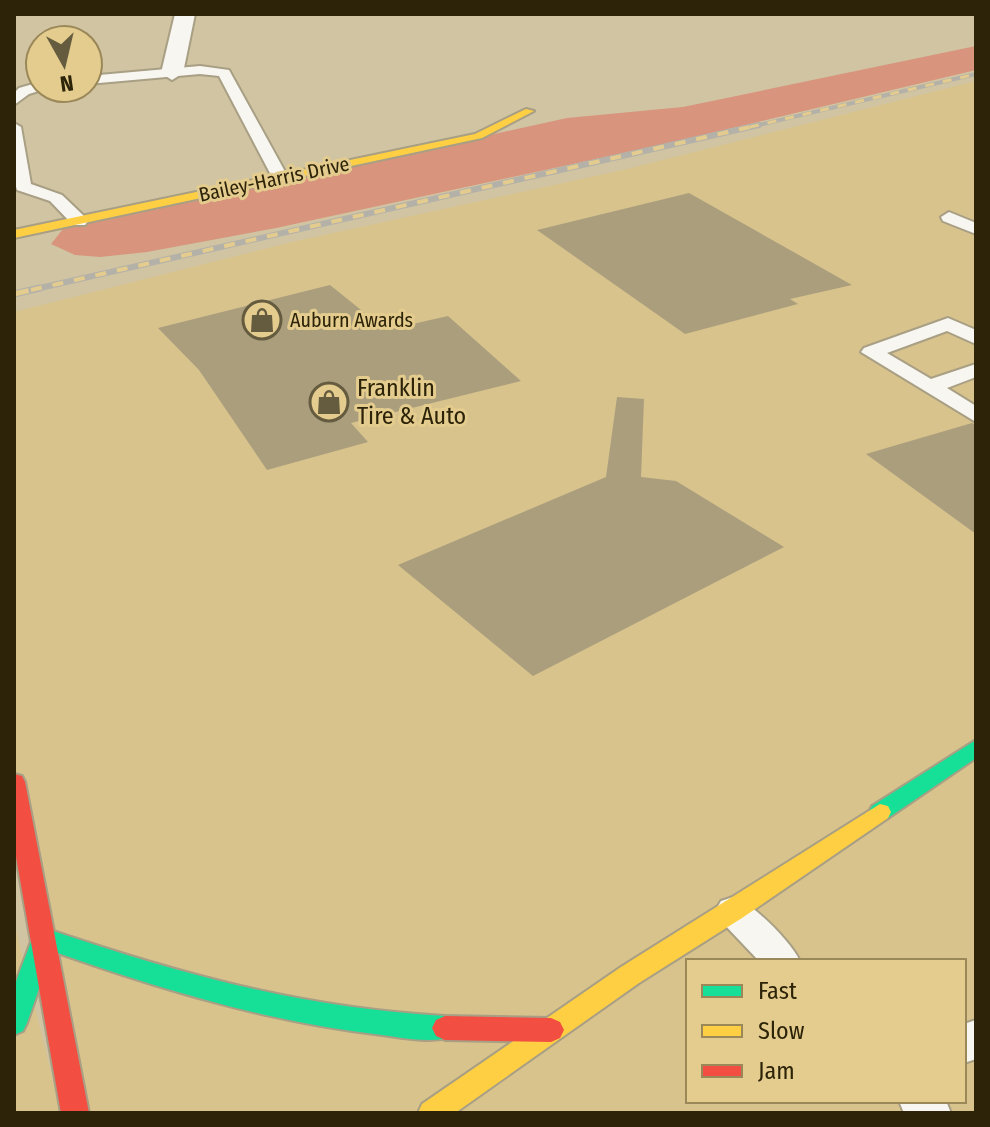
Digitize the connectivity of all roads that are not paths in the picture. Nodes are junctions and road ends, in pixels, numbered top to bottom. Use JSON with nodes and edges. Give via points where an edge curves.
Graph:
{"nodes":[{"id":1,"x":185,"y":14,"type":"edge"},
{"id":2,"x":172,"y":73,"type":"junction"},
{"id":3,"x":104,"y":79,"type":"edge"},
{"id":4,"x":529,"y":111,"type":"dead end"},
{"id":5,"x":14,"y":127,"type":"edge"},
{"id":6,"x":280,"y":177,"type":"junction"},
{"id":7,"x":949,"y":217,"type":"dead end"},
{"id":8,"x":79,"y":221,"type":"junction"},
{"id":9,"x":976,"y":229,"type":"edge"},
{"id":10,"x":14,"y":234,"type":"edge"},
{"id":11,"x":976,"y":338,"type":"edge"},
{"id":12,"x":976,"y":370,"type":"edge"},
{"id":13,"x":930,"y":387,"type":"junction"},
{"id":14,"x":976,"y":415,"type":"edge"},
{"id":15,"x":976,"y":748,"type":"edge"},
{"id":16,"x":14,"y":782,"type":"edge"},
{"id":17,"x":733,"y":911,"type":"junction"},
{"id":18,"x":44,"y":938,"type":"junction"},
{"id":19,"x":780,"y":959,"type":"edge"},
{"id":20,"x":14,"y":1023,"type":"edge"},
{"id":21,"x":551,"y":1030,"type":"junction"},
{"id":22,"x":75,"y":1113,"type":"edge"},
{"id":23,"x":432,"y":1113,"type":"edge"}],
"edges":[{"from":1,"to":2,"type":"street"},
{"from":2,"to":3,"type":"lane"},
{"from":2,"to":6,"type":"lane","via":[[224,73]]},
{"from":4,"to":6,"type":"main road","name":"Bailey-Harris Drive","via":[[478,136]]},
{"from":5,"to":8,"type":"lane","via":[[23,187],[56,198]]},
{"from":6,"to":8,"type":"main road","name":"Bailey-Harris Drive"},
{"from":7,"to":9,"type":"lane"},
{"from":8,"to":10,"type":"main road","name":"Bailey-Harris Drive"},
{"from":11,"to":13,"type":"lane","via":[[948,324],[871,352]]},
{"from":12,"to":13,"type":"lane"},
{"from":13,"to":14,"type":"lane"},
{"from":15,"to":17,"type":"main road"},
{"from":16,"to":18,"type":"main road"},
{"from":17,"to":19,"type":"lane"},
{"from":17,"to":21,"type":"main road"},
{"from":18,"to":20,"type":"main road"},
{"from":18,"to":21,"type":"main road","via":[[158,978],[296,1014],[396,1026]]},
{"from":18,"to":22,"type":"main road"},
{"from":21,"to":23,"type":"main road"}]}
